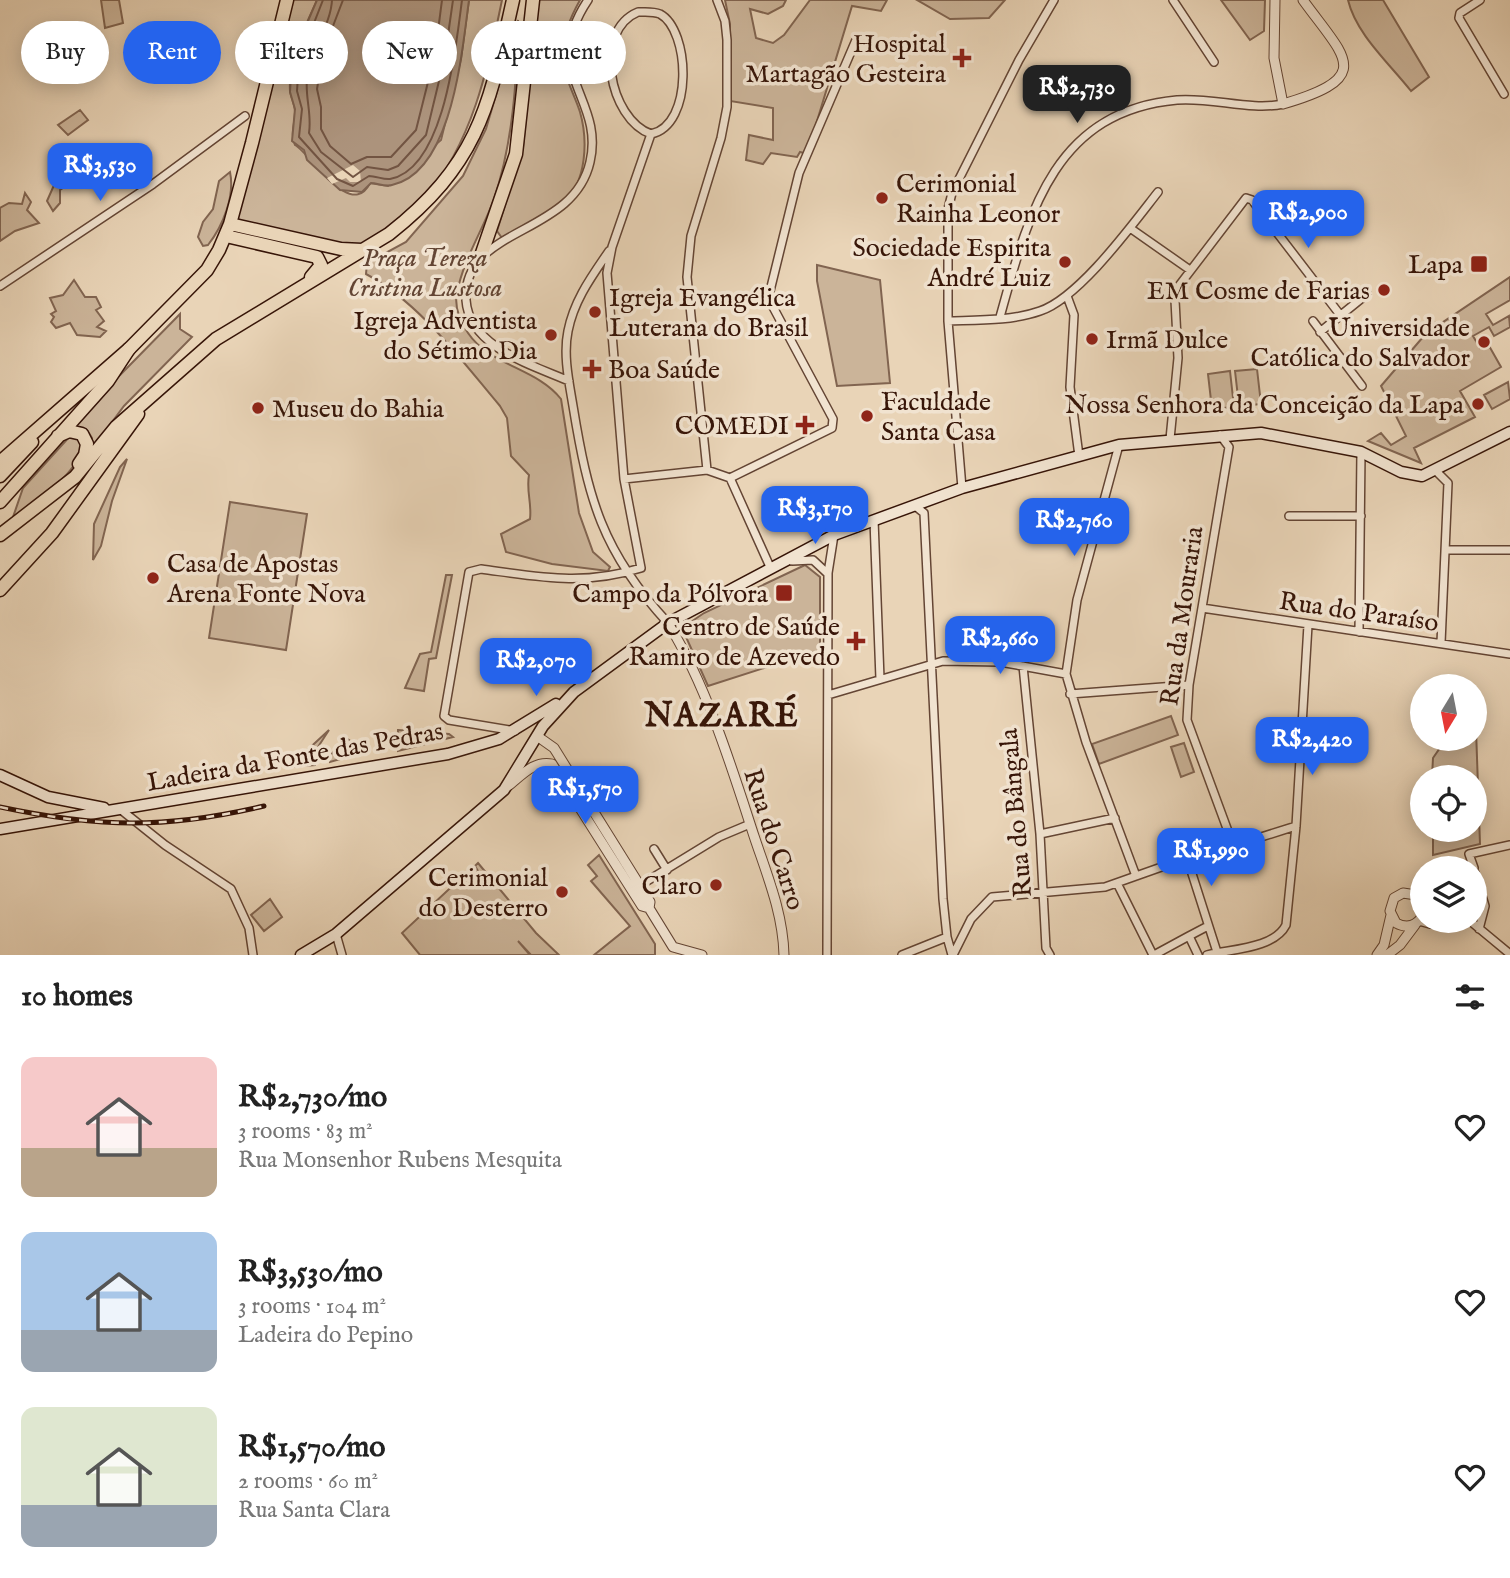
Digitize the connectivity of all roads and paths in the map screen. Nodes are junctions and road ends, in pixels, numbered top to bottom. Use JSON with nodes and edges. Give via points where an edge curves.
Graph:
{"nodes":[{"id":1,"x":287,"y":0,"type":"edge"},
{"id":2,"x":513,"y":0,"type":"edge"},
{"id":3,"x":533,"y":0,"type":"edge"},
{"id":4,"x":588,"y":0,"type":"edge"},
{"id":5,"x":717,"y":0,"type":"edge"},
{"id":6,"x":1054,"y":0,"type":"edge"},
{"id":7,"x":1173,"y":0,"type":"edge"},
{"id":8,"x":1275,"y":0,"type":"edge"},
{"id":9,"x":1303,"y":0,"type":"edge"},
{"id":10,"x":1480,"y":0,"type":"edge"},
{"id":11,"x":856,"y":40,"type":"dead end"},
{"id":12,"x":1214,"y":62,"type":"dead end"},
{"id":13,"x":1504,"y":94,"type":"dead end"},
{"id":14,"x":1283,"y":104,"type":"junction"},
{"id":15,"x":245,"y":116,"type":"dead end"},
{"id":16,"x":651,"y":134,"type":"junction"},
{"id":17,"x":1158,"y":192,"type":"dead end"},
{"id":18,"x":1130,"y":228,"type":"junction"},
{"id":19,"x":228,"y":230,"type":"junction"},
{"id":20,"x":612,"y":247,"type":"junction"},
{"id":21,"x":362,"y":250,"type":"junction"},
{"id":22,"x":481,"y":256,"type":"junction"},
{"id":23,"x":1190,"y":270,"type":"junction"},
{"id":24,"x":0,"y":286,"type":"edge"},
{"id":25,"x":298,"y":288,"type":"junction"},
{"id":26,"x":1367,"y":294,"type":"dead end"},
{"id":27,"x":1068,"y":296,"type":"junction"},
{"id":28,"x":1341,"y":316,"type":"junction"},
{"id":29,"x":1000,"y":317,"type":"junction"},
{"id":30,"x":948,"y":321,"type":"junction"},
{"id":31,"x":1313,"y":321,"type":"dead end"},
{"id":32,"x":1320,"y":332,"type":"junction"},
{"id":33,"x":129,"y":349,"type":"junction"},
{"id":34,"x":569,"y":381,"type":"junction"},
{"id":35,"x":1362,"y":386,"type":"dead end"},
{"id":36,"x":69,"y":400,"type":"junction"},
{"id":37,"x":146,"y":402,"type":"junction"},
{"id":38,"x":1510,"y":432,"type":"edge"},
{"id":39,"x":1219,"y":435,"type":"junction"},
{"id":40,"x":53,"y":439,"type":"junction"},
{"id":41,"x":1170,"y":439,"type":"junction"},
{"id":42,"x":1119,"y":445,"type":"junction"},
{"id":43,"x":1361,"y":452,"type":"junction"},
{"id":44,"x":1079,"y":456,"type":"junction"},
{"id":45,"x":0,"y":461,"type":"edge"},
{"id":46,"x":707,"y":470,"type":"junction"},
{"id":47,"x":1436,"y":471,"type":"junction"},
{"id":48,"x":0,"y":476,"type":"edge"},
{"id":49,"x":730,"y":478,"type":"junction"},
{"id":50,"x":624,"y":479,"type":"junction"},
{"id":51,"x":962,"y":488,"type":"junction"},
{"id":52,"x":50,"y":499,"type":"junction"},
{"id":53,"x":0,"y":502,"type":"edge"},
{"id":54,"x":914,"y":505,"type":"junction"},
{"id":55,"x":1289,"y":516,"type":"dead end"},
{"id":56,"x":1360,"y":516,"type":"junction"},
{"id":57,"x":874,"y":520,"type":"junction"},
{"id":58,"x":0,"y":535,"type":"edge"},
{"id":59,"x":834,"y":535,"type":"junction"},
{"id":60,"x":1445,"y":550,"type":"junction"},
{"id":61,"x":1510,"y":550,"type":"edge"},
{"id":62,"x":24,"y":561,"type":"junction"},
{"id":63,"x":786,"y":562,"type":"junction"},
{"id":64,"x":771,"y":569,"type":"junction"},
{"id":65,"x":626,"y":573,"type":"junction"},
{"id":66,"x":828,"y":573,"type":"junction"},
{"id":67,"x":0,"y":580,"type":"edge"},
{"id":68,"x":0,"y":590,"type":"edge"},
{"id":69,"x":1202,"y":608,"type":"junction"},
{"id":70,"x":667,"y":623,"type":"junction"},
{"id":71,"x":1308,"y":625,"type":"junction"},
{"id":72,"x":1359,"y":632,"type":"junction"},
{"id":73,"x":1441,"y":643,"type":"junction"},
{"id":74,"x":1510,"y":654,"type":"edge"},
{"id":75,"x":932,"y":663,"type":"junction"},
{"id":76,"x":1023,"y":666,"type":"junction"},
{"id":77,"x":1066,"y":674,"type":"junction"},
{"id":78,"x":880,"y":679,"type":"junction"},
{"id":79,"x":1189,"y":685,"type":"junction"},
{"id":80,"x":574,"y":692,"type":"junction"},
{"id":81,"x":1070,"y":694,"type":"junction"},
{"id":82,"x":828,"y":695,"type":"junction"},
{"id":83,"x":515,"y":731,"type":"junction"},
{"id":84,"x":537,"y":736,"type":"junction"},
{"id":85,"x":0,"y":775,"type":"edge"},
{"id":86,"x":504,"y":790,"type":"junction"},
{"id":87,"x":120,"y":809,"type":"junction"},
{"id":88,"x":1115,"y":818,"type":"junction"},
{"id":89,"x":750,"y":824,"type":"junction"},
{"id":90,"x":1296,"y":826,"type":"junction"},
{"id":91,"x":0,"y":830,"type":"edge"},
{"id":92,"x":1040,"y":834,"type":"junction"},
{"id":93,"x":1232,"y":842,"type":"junction"},
{"id":94,"x":1510,"y":845,"type":"edge"},
{"id":95,"x":654,"y":849,"type":"dead end"},
{"id":96,"x":1469,"y":856,"type":"edge"},
{"id":97,"x":1186,"y":858,"type":"junction"},
{"id":98,"x":667,"y":870,"type":"junction"},
{"id":99,"x":1136,"y":876,"type":"junction"},
{"id":100,"x":1117,"y":883,"type":"junction"},
{"id":101,"x":639,"y":886,"type":"junction"},
{"id":102,"x":1043,"y":892,"type":"junction"},
{"id":103,"x":1410,"y":894,"type":"edge"},
{"id":104,"x":649,"y":908,"type":"junction"},
{"id":105,"x":1391,"y":915,"type":"junction"},
{"id":106,"x":1410,"y":923,"type":"edge"},
{"id":107,"x":1209,"y":926,"type":"junction"},
{"id":108,"x":1410,"y":932,"type":"edge"},
{"id":109,"x":1484,"y":933,"type":"edge"},
{"id":110,"x":336,"y":934,"type":"junction"},
{"id":111,"x":1189,"y":936,"type":"junction"},
{"id":112,"x":947,"y":937,"type":"junction"},
{"id":113,"x":671,"y":943,"type":"junction"},
{"id":114,"x":682,"y":952,"type":"junction"},
{"id":115,"x":1217,"y":953,"type":"junction"},
{"id":116,"x":783,"y":954,"type":"edge"},
{"id":117,"x":1510,"y":954,"type":"edge"},
{"id":118,"x":253,"y":955,"type":"edge"},
{"id":119,"x":301,"y":955,"type":"edge"},
{"id":120,"x":342,"y":955,"type":"edge"},
{"id":121,"x":670,"y":955,"type":"edge"},
{"id":122,"x":702,"y":955,"type":"edge"},
{"id":123,"x":827,"y":955,"type":"edge"},
{"id":124,"x":902,"y":955,"type":"edge"},
{"id":125,"x":952,"y":955,"type":"edge"},
{"id":126,"x":1051,"y":955,"type":"edge"},
{"id":127,"x":1153,"y":955,"type":"edge"},
{"id":128,"x":1198,"y":955,"type":"edge"},
{"id":129,"x":1207,"y":955,"type":"edge"},
{"id":130,"x":1377,"y":955,"type":"edge"},
{"id":131,"x":1387,"y":955,"type":"edge"}],
"edges":[{"from":1,"to":19,"type":"main road"},
{"from":2,"to":21,"type":"main road","via":[[490,99],[468,148],[442,185],[414,213]]},
{"from":3,"to":22,"type":"main road","via":[[516,153]]},
{"from":4,"to":22,"type":"street","via":[[569,49],[571,75],[592,135],[593,150],[584,181],[566,205]]},
{"from":5,"to":46,"type":"street","via":[[727,40],[727,107],[691,236],[687,277]]},
{"from":6,"to":30,"type":"street","via":[[952,193],[946,231]]},
{"from":7,"to":12,"type":"street"},
{"from":8,"to":14,"type":"street","via":[[1273,38]]},
{"from":9,"to":14,"type":"street","via":[[1340,49],[1345,64],[1327,88]]},
{"from":10,"to":13,"type":"street","via":[[1459,18]]},
{"from":11,"to":49,"type":"street","via":[[795,184],[769,295],[833,424],[830,432]]},
{"from":14,"to":29,"type":"street","via":[[1174,100],[1117,113],[1100,124],[1063,158],[1042,189]]},
{"from":15,"to":24,"type":"street"},
{"from":16,"to":16,"type":"street","via":[[639,127],[620,101],[611,71],[615,39],[623,23],[638,12],[659,14],[678,38],[680,105],[672,123]]},
{"from":16,"to":20,"type":"street"},
{"from":17,"to":18,"type":"street"},
{"from":18,"to":23,"type":"street"},
{"from":18,"to":27,"type":"street"},
{"from":19,"to":21,"type":"main road"},
{"from":19,"to":25,"type":"main road","via":[[317,257],[319,270]]},
{"from":19,"to":33,"type":"main road","via":[[207,271]]},
{"from":20,"to":34,"type":"street","via":[[584,286],[570,322],[566,348]]},
{"from":20,"to":50,"type":"street","via":[[607,296]]},
{"from":21,"to":25,"type":"main road"},
{"from":22,"to":34,"type":"street","via":[[466,291],[471,319],[479,331],[510,354]]},
{"from":23,"to":28,"type":"street","via":[[1246,198]]},
{"from":23,"to":41,"type":"street","via":[[1175,300],[1178,358]]},
{"from":25,"to":37,"type":"main road","via":[[216,340]]},
{"from":26,"to":28,"type":"street"},
{"from":27,"to":29,"type":"street","via":[[1043,310]]},
{"from":27,"to":44,"type":"street","via":[[1074,315],[1070,387]]},
{"from":28,"to":32,"type":"street"},
{"from":29,"to":30,"type":"street"},
{"from":30,"to":51,"type":"street"},
{"from":31,"to":32,"type":"street"},
{"from":32,"to":35,"type":"street"},
{"from":33,"to":36,"type":"main road"},
{"from":33,"to":40,"type":"main road","via":[[108,381]]},
{"from":34,"to":65,"type":"street","via":[[595,512]]},
{"from":36,"to":45,"type":"main road"},
{"from":36,"to":48,"type":"main road"},
{"from":37,"to":52,"type":"main road","via":[[116,427],[77,475]]},
{"from":37,"to":62,"type":"main road","via":[[52,533]]},
{"from":38,"to":47,"type":"main road"},
{"from":39,"to":41,"type":"main road"},
{"from":39,"to":43,"type":"main road","via":[[1261,433]]},
{"from":39,"to":69,"type":"street","name":"Rua da Mouraria","via":[[1229,447]]},
{"from":40,"to":52,"type":"main road","via":[[76,432],[87,444],[85,455]]},
{"from":40,"to":53,"type":"main road"},
{"from":41,"to":42,"type":"main road"},
{"from":42,"to":44,"type":"main road"},
{"from":42,"to":77,"type":"street","via":[[1077,600]]},
{"from":43,"to":47,"type":"main road","via":[[1412,475]]},
{"from":43,"to":56,"type":"street"},
{"from":44,"to":51,"type":"main road"},
{"from":46,"to":49,"type":"street"},
{"from":46,"to":50,"type":"street"},
{"from":47,"to":60,"type":"street","via":[[1448,483]]},
{"from":49,"to":64,"type":"street"},
{"from":50,"to":65,"type":"street","via":[[641,568]]},
{"from":51,"to":54,"type":"main road"},
{"from":52,"to":58,"type":"main road"},
{"from":54,"to":57,"type":"main road"},
{"from":54,"to":75,"type":"street","via":[[924,513]]},
{"from":55,"to":56,"type":"street"},
{"from":56,"to":72,"type":"street"},
{"from":57,"to":59,"type":"main road"},
{"from":57,"to":78,"type":"street"},
{"from":59,"to":63,"type":"main road"},
{"from":59,"to":66,"type":"street"},
{"from":60,"to":61,"type":"street"},
{"from":60,"to":73,"type":"street"},
{"from":62,"to":67,"type":"main road"},
{"from":62,"to":68,"type":"main road"},
{"from":63,"to":64,"type":"main road"},
{"from":63,"to":66,"type":"street","via":[[813,560]]},
{"from":64,"to":70,"type":"main road"},
{"from":65,"to":70,"type":"street"},
{"from":65,"to":83,"type":"street","via":[[567,581],[481,569],[469,572],[444,716]]},
{"from":66,"to":82,"type":"street"},
{"from":69,"to":71,"type":"street","name":"Rua do Paraíso"},
{"from":69,"to":79,"type":"street","name":"Rua da Mouraria"},
{"from":70,"to":80,"type":"main road"},
{"from":70,"to":89,"type":"street","name":"Rua do Carro","via":[[706,707]]},
{"from":71,"to":72,"type":"street","name":"Rua do Paraíso"},
{"from":71,"to":90,"type":"street"},
{"from":72,"to":73,"type":"street","name":"Rua do Paraíso"},
{"from":73,"to":74,"type":"street","name":"Rua do Paraíso"},
{"from":75,"to":76,"type":"street","via":[[983,661]]},
{"from":75,"to":78,"type":"street"},
{"from":75,"to":112,"type":"street"},
{"from":76,"to":77,"type":"street"},
{"from":76,"to":92,"type":"street","name":"Rua do Bângala"},
{"from":77,"to":81,"type":"street"},
{"from":78,"to":82,"type":"street"},
{"from":79,"to":81,"type":"street"},
{"from":79,"to":93,"type":"street","name":"Rua da Mouraria","via":[[1187,720]]},
{"from":80,"to":83,"type":"main road","name":"Ladeira da Fonte das Pedras"},
{"from":80,"to":84,"type":"main road"},
{"from":81,"to":88,"type":"street"},
{"from":82,"to":123,"type":"street"},
{"from":83,"to":84,"type":"main road"},
{"from":83,"to":87,"type":"main road","name":"Ladeira da Fonte das Pedras","via":[[448,754]]},
{"from":84,"to":86,"type":"main road"},
{"from":84,"to":101,"type":"street","via":[[554,748]]},
{"from":85,"to":87,"type":"main road","name":"Ladeira da Fonte das Pedras","via":[[74,805]]},
{"from":86,"to":104,"type":"street","via":[[531,767],[552,764],[642,906]]},
{"from":86,"to":110,"type":"main road"},
{"from":87,"to":91,"type":"main road","name":"Ladeira da Fonte das Pedras"},
{"from":87,"to":118,"type":"street","via":[[231,890],[249,928]]},
{"from":88,"to":92,"type":"street"},
{"from":88,"to":99,"type":"street"},
{"from":89,"to":98,"type":"street","via":[[719,837]]},
{"from":89,"to":116,"type":"street","name":"Rua do Carro","via":[[779,913]]},
{"from":90,"to":93,"type":"street","via":[[1239,844]]},
{"from":90,"to":115,"type":"street","via":[[1282,932],[1262,943]]},
{"from":92,"to":102,"type":"street","name":"Rua do Bângala"},
{"from":93,"to":97,"type":"street"},
{"from":94,"to":96,"type":"street"},
{"from":95,"to":98,"type":"street"},
{"from":97,"to":99,"type":"street"},
{"from":97,"to":107,"type":"street"},
{"from":98,"to":101,"type":"street"},
{"from":99,"to":100,"type":"street"},
{"from":100,"to":102,"type":"street"},
{"from":100,"to":127,"type":"street"},
{"from":101,"to":104,"type":"street"},
{"from":102,"to":125,"type":"street","via":[[992,897],[971,919]]},
{"from":102,"to":126,"type":"street","name":"Rua do Bângala","via":[[1046,948]]},
{"from":103,"to":105,"type":"street","via":[[1403,893],[1391,902]]},
{"from":104,"to":113,"type":"street"},
{"from":105,"to":106,"type":"street","via":[[1401,926]]},
{"from":105,"to":130,"type":"street"},
{"from":107,"to":111,"type":"street"},
{"from":107,"to":115,"type":"street"},
{"from":108,"to":131,"type":"street"},
{"from":109,"to":117,"type":"street"},
{"from":110,"to":119,"type":"main road"},
{"from":110,"to":120,"type":"street"},
{"from":111,"to":127,"type":"street"},
{"from":111,"to":128,"type":"street"},
{"from":112,"to":124,"type":"street"},
{"from":112,"to":125,"type":"street"},
{"from":113,"to":114,"type":"street"},
{"from":113,"to":121,"type":"street"},
{"from":114,"to":121,"type":"street"},
{"from":114,"to":122,"type":"street"},
{"from":115,"to":129,"type":"street"}]}
